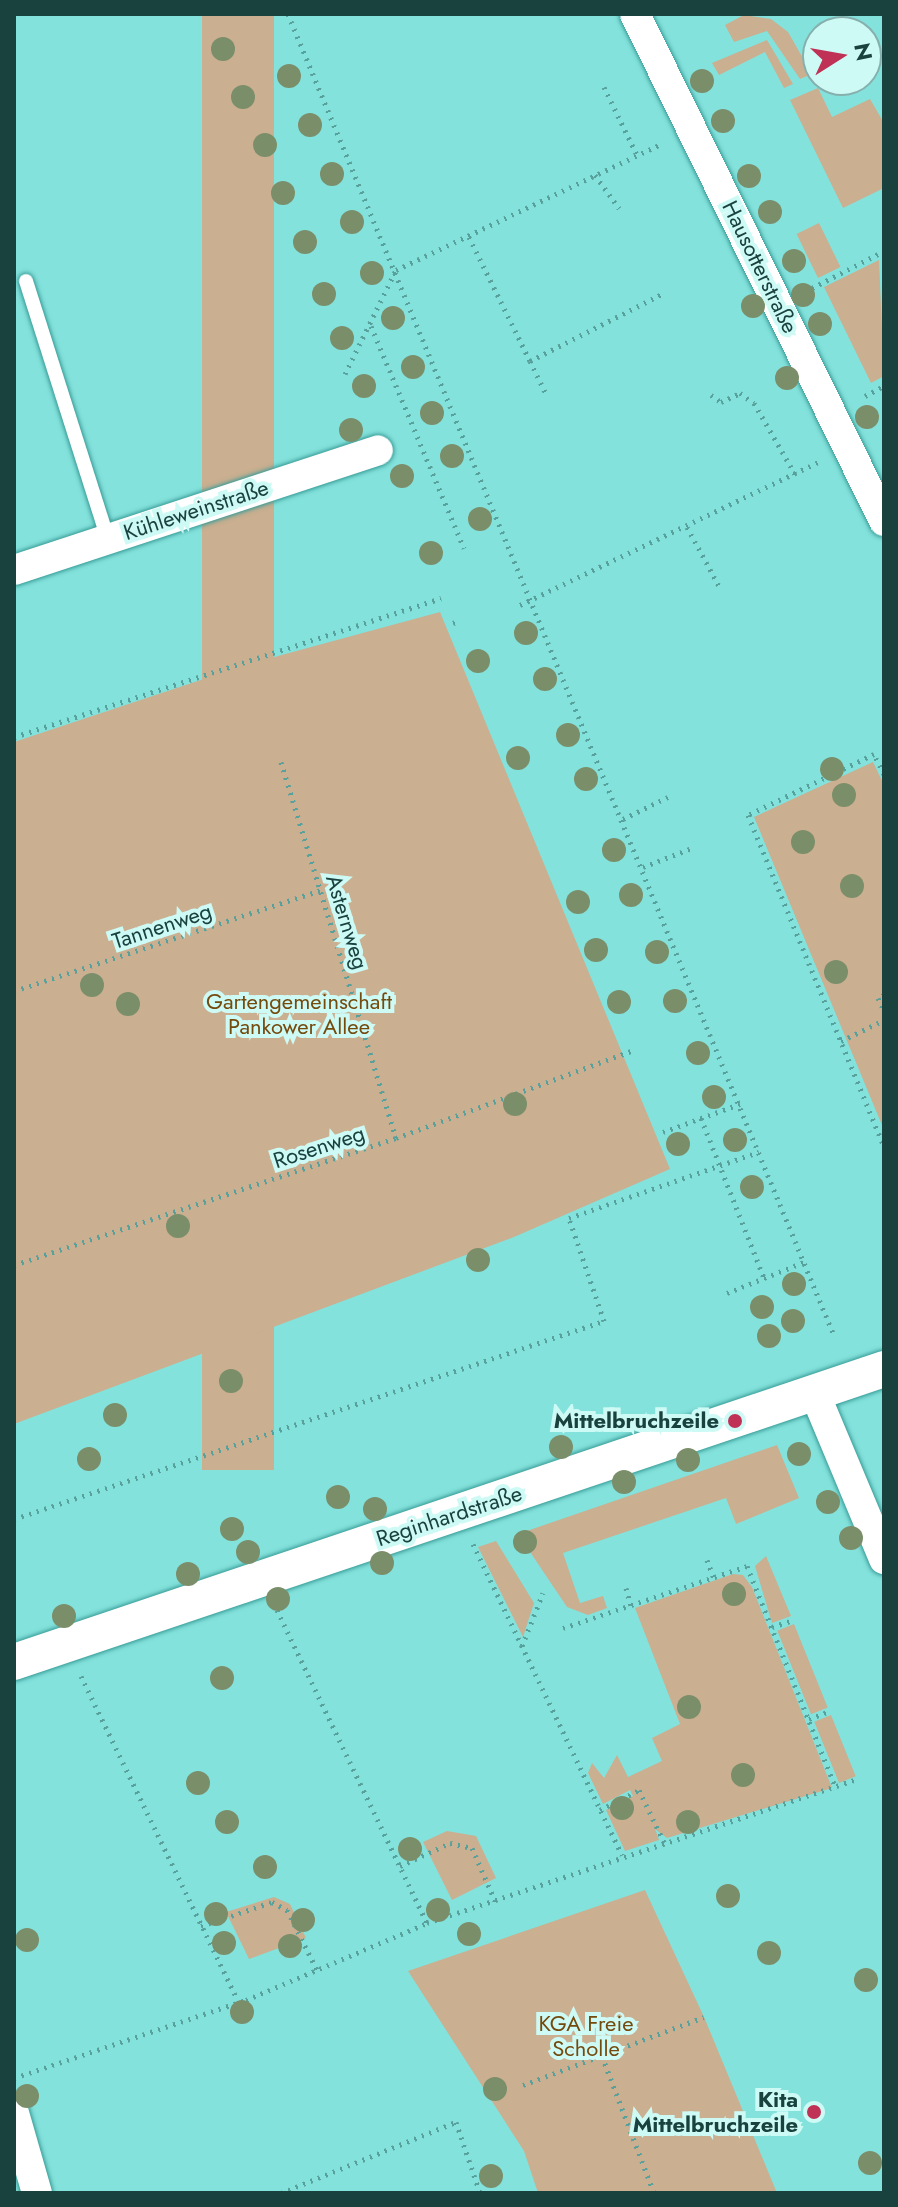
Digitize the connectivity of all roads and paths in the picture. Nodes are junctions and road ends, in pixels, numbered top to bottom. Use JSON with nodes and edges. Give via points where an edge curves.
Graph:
{"nodes":[{"id":1,"x":288,"y":14,"type":"edge"},
{"id":2,"x":635,"y":14,"type":"edge"},
{"id":3,"x":604,"y":87,"type":"dead end"},
{"id":4,"x":661,"y":144,"type":"dead end"},
{"id":5,"x":637,"y":155,"type":"junction"},
{"id":6,"x":595,"y":175,"type":"junction"},
{"id":7,"x":619,"y":208,"type":"dead end"},
{"id":8,"x":469,"y":237,"type":"junction"},
{"id":9,"x":884,"y":251,"type":"edge"},
{"id":10,"x":396,"y":270,"type":"junction"},
{"id":11,"x":26,"y":281,"type":"dead end"},
{"id":12,"x":812,"y":288,"type":"dead end"},
{"id":13,"x":662,"y":294,"type":"dead end"},
{"id":14,"x":370,"y":325,"type":"junction"},
{"id":15,"x":530,"y":361,"type":"junction"},
{"id":16,"x":345,"y":374,"type":"dead end"},
{"id":17,"x":884,"y":386,"type":"edge"},
{"id":18,"x":711,"y":395,"type":"dead end"},
{"id":19,"x":547,"y":396,"type":"dead end"},
{"id":20,"x":865,"y":396,"type":"dead end"},
{"id":21,"x":378,"y":450,"type":"dead end"},
{"id":22,"x":818,"y":462,"type":"dead end"},
{"id":23,"x":795,"y":474,"type":"junction"},
{"id":24,"x":884,"y":521,"type":"edge"},
{"id":25,"x":687,"y":527,"type":"junction"},
{"id":26,"x":108,"y":539,"type":"junction"},
{"id":27,"x":464,"y":548,"type":"dead end"},
{"id":28,"x":14,"y":570,"type":"edge"},
{"id":29,"x":719,"y":586,"type":"dead end"},
{"id":30,"x":441,"y":598,"type":"dead end"},
{"id":31,"x":535,"y":599,"type":"junction"},
{"id":32,"x":520,"y":605,"type":"dead end"},
{"id":33,"x":14,"y":737,"type":"edge"},
{"id":34,"x":281,"y":762,"type":"dead end"},
{"id":35,"x":884,"y":774,"type":"edge"},
{"id":36,"x":670,"y":796,"type":"dead end"},
{"id":37,"x":623,"y":819,"type":"junction"},
{"id":38,"x":692,"y":848,"type":"dead end"},
{"id":39,"x":643,"y":867,"type":"junction"},
{"id":40,"x":321,"y":890,"type":"junction"},
{"id":41,"x":14,"y":991,"type":"edge"},
{"id":42,"x":884,"y":995,"type":"edge"},
{"id":43,"x":884,"y":1011,"type":"edge"},
{"id":44,"x":884,"y":1020,"type":"edge"},
{"id":45,"x":841,"y":1041,"type":"junction"},
{"id":46,"x":631,"y":1051,"type":"dead end"},
{"id":47,"x":740,"y":1104,"type":"junction"},
{"id":48,"x":701,"y":1118,"type":"junction"},
{"id":49,"x":663,"y":1132,"type":"dead end"},
{"id":50,"x":396,"y":1138,"type":"junction"},
{"id":51,"x":884,"y":1146,"type":"edge"},
{"id":52,"x":759,"y":1152,"type":"junction"},
{"id":53,"x":721,"y":1167,"type":"junction"},
{"id":54,"x":804,"y":1262,"type":"junction"},
{"id":55,"x":14,"y":1265,"type":"edge"},
{"id":56,"x":764,"y":1278,"type":"junction"},
{"id":57,"x":727,"y":1293,"type":"dead end"},
{"id":58,"x":833,"y":1333,"type":"dead end"},
{"id":59,"x":884,"y":1369,"type":"edge"},
{"id":60,"x":815,"y":1394,"type":"junction"},
{"id":61,"x":14,"y":1519,"type":"edge"},
{"id":62,"x":472,"y":1543,"type":"dead end"},
{"id":63,"x":884,"y":1559,"type":"edge"},
{"id":64,"x":707,"y":1560,"type":"dead end"},
{"id":65,"x":714,"y":1578,"type":"junction"},
{"id":66,"x":626,"y":1588,"type":"dead end"},
{"id":67,"x":543,"y":1593,"type":"dead end"},
{"id":68,"x":631,"y":1605,"type":"junction"},
{"id":69,"x":277,"y":1609,"type":"dead end"},
{"id":70,"x":793,"y":1620,"type":"dead end"},
{"id":71,"x":772,"y":1627,"type":"junction"},
{"id":72,"x":563,"y":1628,"type":"dead end"},
{"id":73,"x":522,"y":1646,"type":"junction"},
{"id":74,"x":14,"y":1662,"type":"edge"},
{"id":75,"x":81,"y":1676,"type":"dead end"},
{"id":76,"x":830,"y":1711,"type":"dead end"},
{"id":77,"x":809,"y":1719,"type":"junction"},
{"id":78,"x":858,"y":1779,"type":"dead end"},
{"id":79,"x":836,"y":1789,"type":"junction"},
{"id":80,"x":600,"y":1810,"type":"junction"},
{"id":81,"x":664,"y":1842,"type":"junction"},
{"id":82,"x":622,"y":1855,"type":"junction"},
{"id":83,"x":400,"y":1866,"type":"junction"},
{"id":84,"x":496,"y":1903,"type":"junction"},
{"id":85,"x":427,"y":1923,"type":"junction"},
{"id":86,"x":201,"y":1926,"type":"junction"},
{"id":87,"x":318,"y":1972,"type":"junction"},
{"id":88,"x":237,"y":1999,"type":"junction"},
{"id":89,"x":704,"y":2017,"type":"dead end"},
{"id":90,"x":602,"y":2056,"type":"junction"},
{"id":91,"x":14,"y":2078,"type":"edge"},
{"id":92,"x":523,"y":2085,"type":"dead end"},
{"id":93,"x":14,"y":2113,"type":"edge"},
{"id":94,"x":37,"y":2193,"type":"edge"},
{"id":95,"x":281,"y":2193,"type":"edge"},
{"id":96,"x":480,"y":2193,"type":"edge"},
{"id":97,"x":654,"y":2193,"type":"edge"}],
"edges":[{"from":1,"to":10,"type":"path"},
{"from":2,"to":24,"type":"street","name":"Hausotterstraße"},
{"from":3,"to":5,"type":"path"},
{"from":4,"to":5,"type":"path"},
{"from":5,"to":6,"type":"path"},
{"from":6,"to":7,"type":"path"},
{"from":6,"to":8,"type":"path"},
{"from":8,"to":10,"type":"path"},
{"from":8,"to":15,"type":"path"},
{"from":9,"to":12,"type":"path"},
{"from":10,"to":14,"type":"path"},
{"from":10,"to":31,"type":"path"},
{"from":11,"to":26,"type":"lane"},
{"from":13,"to":15,"type":"path"},
{"from":14,"to":16,"type":"path"},
{"from":14,"to":27,"type":"path"},
{"from":15,"to":19,"type":"path"},
{"from":17,"to":20,"type":"path"},
{"from":18,"to":23,"type":"path","via":[[721,402],[740,393],[754,403]]},
{"from":21,"to":26,"type":"street","name":"Kühleweinstraße"},
{"from":22,"to":23,"type":"path"},
{"from":23,"to":25,"type":"path"},
{"from":25,"to":29,"type":"path"},
{"from":25,"to":31,"type":"path"},
{"from":26,"to":28,"type":"street","name":"Kühleweinstraße"},
{"from":30,"to":33,"type":"path"},
{"from":31,"to":32,"type":"path"},
{"from":31,"to":37,"type":"path"},
{"from":34,"to":40,"type":"path","name":"Asternweg"},
{"from":35,"to":45,"type":"path","via":[[874,754],[748,815]]},
{"from":36,"to":37,"type":"path"},
{"from":37,"to":39,"type":"path"},
{"from":38,"to":39,"type":"path"},
{"from":39,"to":47,"type":"path"},
{"from":40,"to":41,"type":"path","name":"Tannenweg"},
{"from":40,"to":50,"type":"path","name":"Asternweg"},
{"from":42,"to":43,"type":"path","via":[[878,998]]},
{"from":44,"to":45,"type":"path"},
{"from":45,"to":51,"type":"path"},
{"from":46,"to":50,"type":"path","name":"Rosenweg"},
{"from":47,"to":48,"type":"path"},
{"from":47,"to":52,"type":"path"},
{"from":48,"to":49,"type":"path"},
{"from":48,"to":53,"type":"path"},
{"from":50,"to":55,"type":"path","name":"Rosenweg"},
{"from":52,"to":53,"type":"path"},
{"from":52,"to":54,"type":"path"},
{"from":53,"to":56,"type":"path"},
{"from":53,"to":61,"type":"path","via":[[569,1218],[604,1321]]},
{"from":54,"to":56,"type":"path"},
{"from":54,"to":58,"type":"path"},
{"from":56,"to":57,"type":"path"},
{"from":59,"to":60,"type":"street","name":"Reginhardstraße"},
{"from":60,"to":63,"type":"street"},
{"from":60,"to":74,"type":"street","name":"Reginhardstraße"},
{"from":62,"to":73,"type":"path"},
{"from":64,"to":65,"type":"path"},
{"from":65,"to":68,"type":"path"},
{"from":65,"to":71,"type":"path","via":[[747,1566]]},
{"from":66,"to":68,"type":"path"},
{"from":67,"to":73,"type":"path"},
{"from":68,"to":72,"type":"path"},
{"from":69,"to":83,"type":"path"},
{"from":70,"to":71,"type":"path"},
{"from":71,"to":77,"type":"path"},
{"from":73,"to":80,"type":"path"},
{"from":75,"to":86,"type":"path"},
{"from":76,"to":77,"type":"path"},
{"from":77,"to":79,"type":"path"},
{"from":78,"to":79,"type":"path"},
{"from":79,"to":81,"type":"path"},
{"from":80,"to":81,"type":"path","via":[[639,1790]]},
{"from":80,"to":82,"type":"path"},
{"from":81,"to":82,"type":"path"},
{"from":82,"to":84,"type":"path"},
{"from":83,"to":84,"type":"path","via":[[450,1843],[472,1848]]},
{"from":83,"to":85,"type":"path"},
{"from":84,"to":85,"type":"path"},
{"from":85,"to":87,"type":"path"},
{"from":86,"to":87,"type":"path","via":[[272,1902],[287,1910]]},
{"from":86,"to":88,"type":"path"},
{"from":87,"to":88,"type":"path"},
{"from":88,"to":91,"type":"path"},
{"from":89,"to":90,"type":"path"},
{"from":90,"to":92,"type":"path"},
{"from":90,"to":97,"type":"path"},
{"from":93,"to":94,"type":"street"},
{"from":95,"to":96,"type":"path","via":[[456,2122]]}]}
